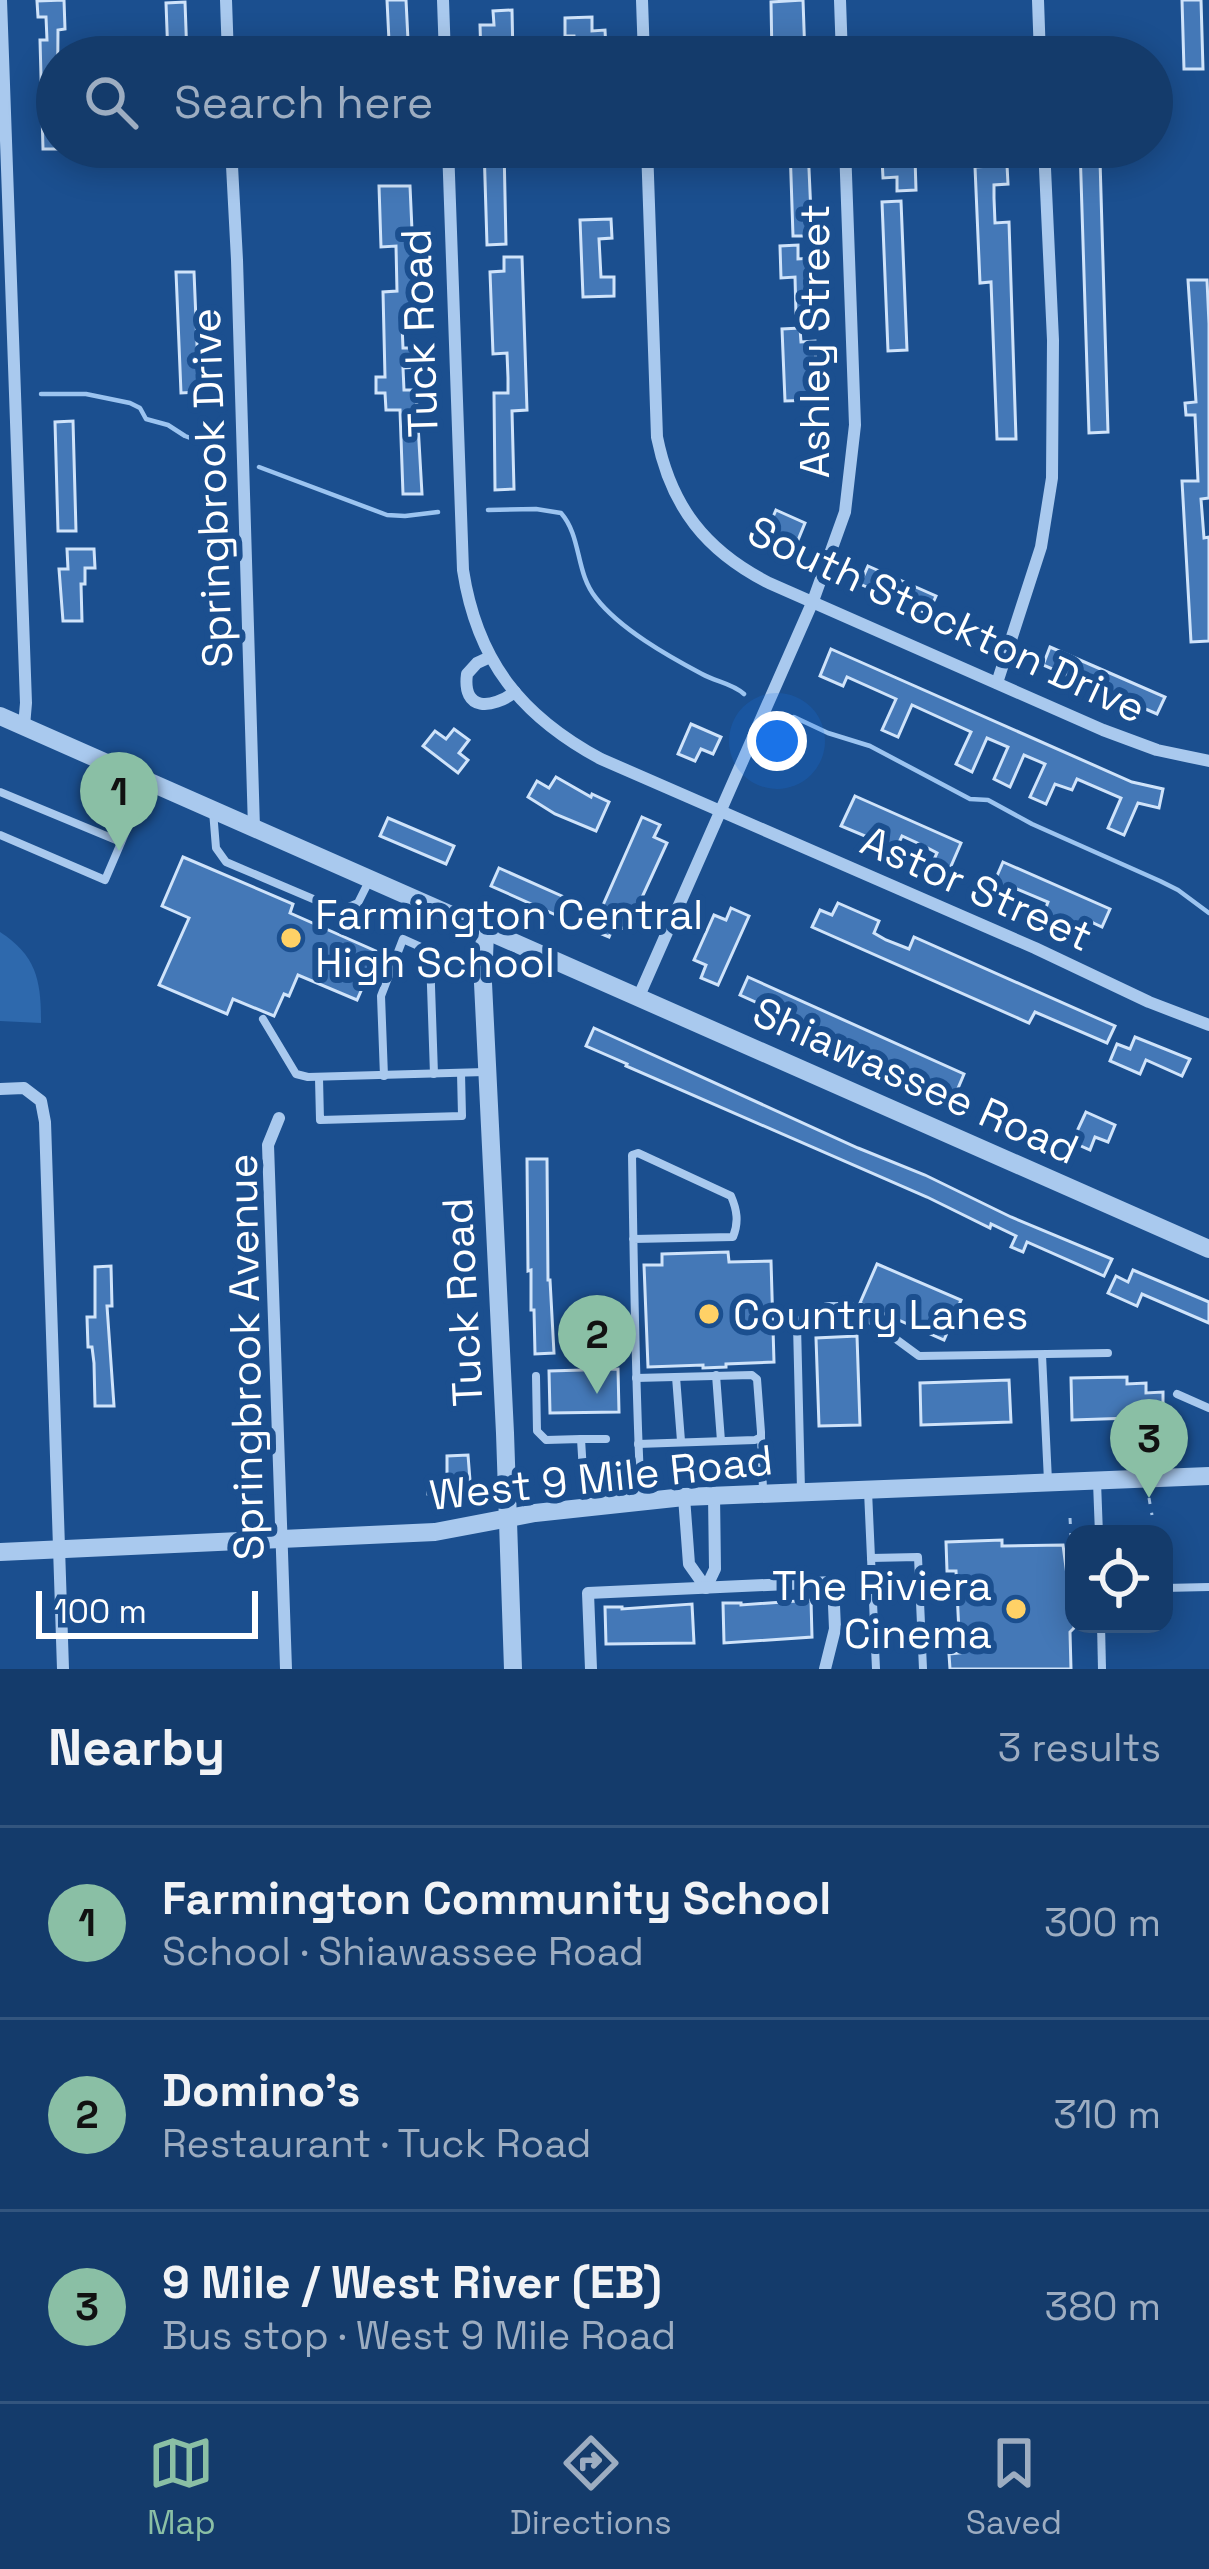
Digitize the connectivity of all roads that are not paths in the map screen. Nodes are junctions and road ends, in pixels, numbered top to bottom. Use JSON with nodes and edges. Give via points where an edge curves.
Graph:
{"nodes":[{"id":1,"x":1,"y":0,"type":"edge"},
{"id":2,"x":226,"y":0,"type":"edge"},
{"id":3,"x":443,"y":0,"type":"edge"},
{"id":4,"x":642,"y":0,"type":"edge"},
{"id":5,"x":840,"y":0,"type":"edge"},
{"id":6,"x":1038,"y":0,"type":"edge"},
{"id":7,"x":227,"y":36,"type":"edge"},
{"id":8,"x":444,"y":36,"type":"edge"},
{"id":9,"x":643,"y":36,"type":"edge"},
{"id":10,"x":841,"y":36,"type":"edge"},
{"id":11,"x":1039,"y":36,"type":"edge"},
{"id":12,"x":232,"y":168,"type":"edge"},
{"id":13,"x":449,"y":168,"type":"edge"},
{"id":14,"x":648,"y":168,"type":"edge"},
{"id":15,"x":846,"y":168,"type":"edge"},
{"id":16,"x":1045,"y":168,"type":"edge"},
{"id":17,"x":813,"y":601,"type":"junction"},
{"id":18,"x":490,"y":657,"type":"junction"},
{"id":19,"x":997,"y":683,"type":"junction"},
{"id":20,"x":515,"y":692,"type":"junction"},
{"id":21,"x":0,"y":716,"type":"edge"},
{"id":22,"x":23,"y":726,"type":"junction"},
{"id":23,"x":1209,"y":761,"type":"edge"},
{"id":24,"x":148,"y":781,"type":"junction"},
{"id":25,"x":0,"y":792,"type":"edge"},
{"id":26,"x":213,"y":809,"type":"junction"},
{"id":27,"x":719,"y":812,"type":"junction"},
{"id":28,"x":254,"y":828,"type":"junction"},
{"id":29,"x":0,"y":835,"type":"edge"},
{"id":30,"x":121,"y":842,"type":"junction"},
{"id":31,"x":370,"y":878,"type":"junction"},
{"id":32,"x":485,"y":932,"type":"junction"},
{"id":33,"x":639,"y":996,"type":"junction"},
{"id":34,"x":263,"y":1019,"type":"dead end"},
{"id":35,"x":1209,"y":1025,"type":"edge"},
{"id":36,"x":487,"y":1072,"type":"junction"},
{"id":37,"x":461,"y":1073,"type":"junction"},
{"id":38,"x":434,"y":1074,"type":"junction"},
{"id":39,"x":384,"y":1076,"type":"junction"},
{"id":40,"x":319,"y":1078,"type":"junction"},
{"id":41,"x":0,"y":1089,"type":"edge"},
{"id":42,"x":279,"y":1118,"type":"dead end"},
{"id":43,"x":633,"y":1239,"type":"junction"},
{"id":44,"x":1209,"y":1249,"type":"edge"},
{"id":45,"x":1108,"y":1353,"type":"dead end"},
{"id":46,"x":1042,"y":1355,"type":"junction"},
{"id":47,"x":716,"y":1375,"type":"junction"},
{"id":48,"x":536,"y":1376,"type":"dead end"},
{"id":49,"x":676,"y":1377,"type":"junction"},
{"id":50,"x":636,"y":1378,"type":"junction"},
{"id":51,"x":1177,"y":1394,"type":"dead end"},
{"id":52,"x":1209,"y":1408,"type":"edge"},
{"id":53,"x":761,"y":1437,"type":"junction"},
{"id":54,"x":581,"y":1439,"type":"junction"},
{"id":55,"x":606,"y":1439,"type":"dead end"},
{"id":56,"x":681,"y":1441,"type":"junction"},
{"id":57,"x":721,"y":1441,"type":"junction"},
{"id":58,"x":638,"y":1444,"type":"junction"},
{"id":59,"x":1209,"y":1475,"type":"edge"},
{"id":60,"x":1097,"y":1480,"type":"junction"},
{"id":61,"x":1048,"y":1483,"type":"junction"},
{"id":62,"x":868,"y":1489,"type":"junction"},
{"id":63,"x":801,"y":1492,"type":"junction"},
{"id":64,"x":764,"y":1494,"type":"junction"},
{"id":65,"x":714,"y":1496,"type":"junction"},
{"id":66,"x":684,"y":1497,"type":"junction"},
{"id":67,"x":641,"y":1500,"type":"junction"},
{"id":68,"x":585,"y":1507,"type":"junction"},
{"id":69,"x":506,"y":1519,"type":"junction"},
{"id":70,"x":1099,"y":1525,"type":"edge"},
{"id":71,"x":281,"y":1541,"type":"junction"},
{"id":72,"x":59,"y":1551,"type":"junction"},
{"id":73,"x":0,"y":1552,"type":"edge"},
{"id":74,"x":871,"y":1558,"type":"junction"},
{"id":75,"x":1209,"y":1587,"type":"edge"},
{"id":76,"x":706,"y":1588,"type":"junction"},
{"id":77,"x":1173,"y":1588,"type":"edge"},
{"id":78,"x":1101,"y":1633,"type":"edge"},
{"id":79,"x":63,"y":1669,"type":"edge"},
{"id":80,"x":286,"y":1669,"type":"edge"},
{"id":81,"x":513,"y":1669,"type":"edge"},
{"id":82,"x":591,"y":1669,"type":"edge"},
{"id":83,"x":825,"y":1669,"type":"edge"},
{"id":84,"x":876,"y":1669,"type":"edge"},
{"id":85,"x":923,"y":1669,"type":"edge"},
{"id":86,"x":1102,"y":1669,"type":"edge"}],
"edges":[{"from":1,"to":22,"type":"street"},
{"from":2,"to":7,"type":"street"},
{"from":3,"to":8,"type":"street"},
{"from":4,"to":9,"type":"street"},
{"from":5,"to":10,"type":"street"},
{"from":6,"to":11,"type":"street"},
{"from":12,"to":28,"type":"street","name":"Springbrook Drive"},
{"from":13,"to":18,"type":"street","name":"Tuck Road","via":[[462,552],[467,596]]},
{"from":14,"to":17,"type":"street","name":"South Stockton Drive","via":[[664,468],[713,546]]},
{"from":15,"to":17,"type":"street","name":"Ashley Street","via":[[854,446],[845,512]]},
{"from":16,"to":19,"type":"street","via":[[1052,478],[1041,547]]},
{"from":17,"to":19,"type":"street","name":"South Stockton Drive"},
{"from":17,"to":27,"type":"street","name":"Ashley Street"},
{"from":18,"to":20,"type":"street","name":"Tuck Road"},
{"from":18,"to":20,"type":"street","via":[[467,674],[470,698],[489,705]]},
{"from":19,"to":23,"type":"street","name":"South Stockton Drive","via":[[1157,750]]},
{"from":20,"to":27,"type":"street","name":"Tuck Road","via":[[577,746]]},
{"from":21,"to":22,"type":"street","name":"Shiawassee Road"},
{"from":22,"to":24,"type":"street","name":"Shiawassee Road"},
{"from":24,"to":26,"type":"street","name":"Shiawassee Road"},
{"from":24,"to":30,"type":"lane"},
{"from":25,"to":30,"type":"lane"},
{"from":26,"to":28,"type":"street","name":"Shiawassee Road"},
{"from":26,"to":31,"type":"lane","via":[[216,848],[226,862],[344,909],[358,903]]},
{"from":27,"to":33,"type":"street","name":"Ashley Street"},
{"from":27,"to":35,"type":"street","name":"Astor Street"},
{"from":28,"to":31,"type":"street","name":"Shiawassee Road"},
{"from":29,"to":30,"type":"lane","via":[[105,880]]},
{"from":31,"to":32,"type":"street","name":"Shiawassee Road"},
{"from":32,"to":33,"type":"street","name":"Shiawassee Road"},
{"from":32,"to":36,"type":"street","name":"Tuck Road"},
{"from":33,"to":44,"type":"street","name":"Shiawassee Road"},
{"from":34,"to":40,"type":"lane","via":[[296,1074]]},
{"from":36,"to":37,"type":"lane"},
{"from":36,"to":69,"type":"street","name":"Tuck Road"},
{"from":37,"to":38,"type":"lane"},
{"from":37,"to":40,"type":"lane","via":[[462,1115],[415,1117],[320,1120]]},
{"from":38,"to":39,"type":"lane"},
{"from":38,"to":39,"type":"lane","via":[[430,957],[403,939],[381,996]]},
{"from":39,"to":40,"type":"lane"},
{"from":41,"to":72,"type":"street","via":[[24,1088],[41,1101],[45,1122]]},
{"from":42,"to":71,"type":"street","name":"Springbrook Avenue","via":[[268,1144]]},
{"from":43,"to":43,"type":"lane","via":[[638,1153],[731,1196],[736,1209],[733,1237]]},
{"from":43,"to":50,"type":"lane"},
{"from":45,"to":46,"type":"lane"},
{"from":46,"to":61,"type":"lane"},
{"from":46,"to":63,"type":"lane","via":[[919,1356],[850,1306],[805,1314],[797,1325]]},
{"from":47,"to":49,"type":"lane"},
{"from":47,"to":53,"type":"lane","via":[[757,1379]]},
{"from":47,"to":57,"type":"lane"},
{"from":48,"to":54,"type":"lane","via":[[537,1431],[546,1439]]},
{"from":49,"to":50,"type":"lane"},
{"from":49,"to":56,"type":"lane"},
{"from":50,"to":58,"type":"lane"},
{"from":51,"to":52,"type":"lane"},
{"from":53,"to":57,"type":"lane"},
{"from":53,"to":64,"type":"lane"},
{"from":54,"to":55,"type":"lane"},
{"from":54,"to":68,"type":"lane"},
{"from":56,"to":57,"type":"lane"},
{"from":56,"to":58,"type":"lane"},
{"from":58,"to":67,"type":"lane"},
{"from":59,"to":60,"type":"street","name":"West 9 Mile Road"},
{"from":60,"to":61,"type":"street","name":"West 9 Mile Road"},
{"from":60,"to":70,"type":"lane"},
{"from":61,"to":62,"type":"street","name":"West 9 Mile Road"},
{"from":62,"to":63,"type":"street","name":"West 9 Mile Road"},
{"from":62,"to":74,"type":"lane"},
{"from":63,"to":64,"type":"street","name":"West 9 Mile Road"},
{"from":64,"to":65,"type":"street","name":"West 9 Mile Road"},
{"from":65,"to":66,"type":"street","name":"West 9 Mile Road"},
{"from":65,"to":76,"type":"street","via":[[715,1569]]},
{"from":66,"to":67,"type":"street","name":"West 9 Mile Road"},
{"from":66,"to":76,"type":"street","via":[[689,1564]]},
{"from":67,"to":68,"type":"street","name":"West 9 Mile Road"},
{"from":68,"to":69,"type":"street","name":"West 9 Mile Road"},
{"from":69,"to":71,"type":"street","name":"West 9 Mile Road","via":[[435,1532]]},
{"from":69,"to":81,"type":"street","name":"Tuck Road"},
{"from":71,"to":72,"type":"street","name":"West 9 Mile Road"},
{"from":71,"to":80,"type":"street","name":"Springbrook Avenue"},
{"from":72,"to":73,"type":"street","name":"West 9 Mile Road"},
{"from":72,"to":79,"type":"street"},
{"from":74,"to":84,"type":"lane"},
{"from":74,"to":85,"type":"lane","via":[[918,1557]]},
{"from":75,"to":77,"type":"lane"},
{"from":76,"to":82,"type":"street","via":[[588,1593]]},
{"from":76,"to":83,"type":"street","via":[[833,1582],[835,1629]]},
{"from":78,"to":86,"type":"lane"}]}
